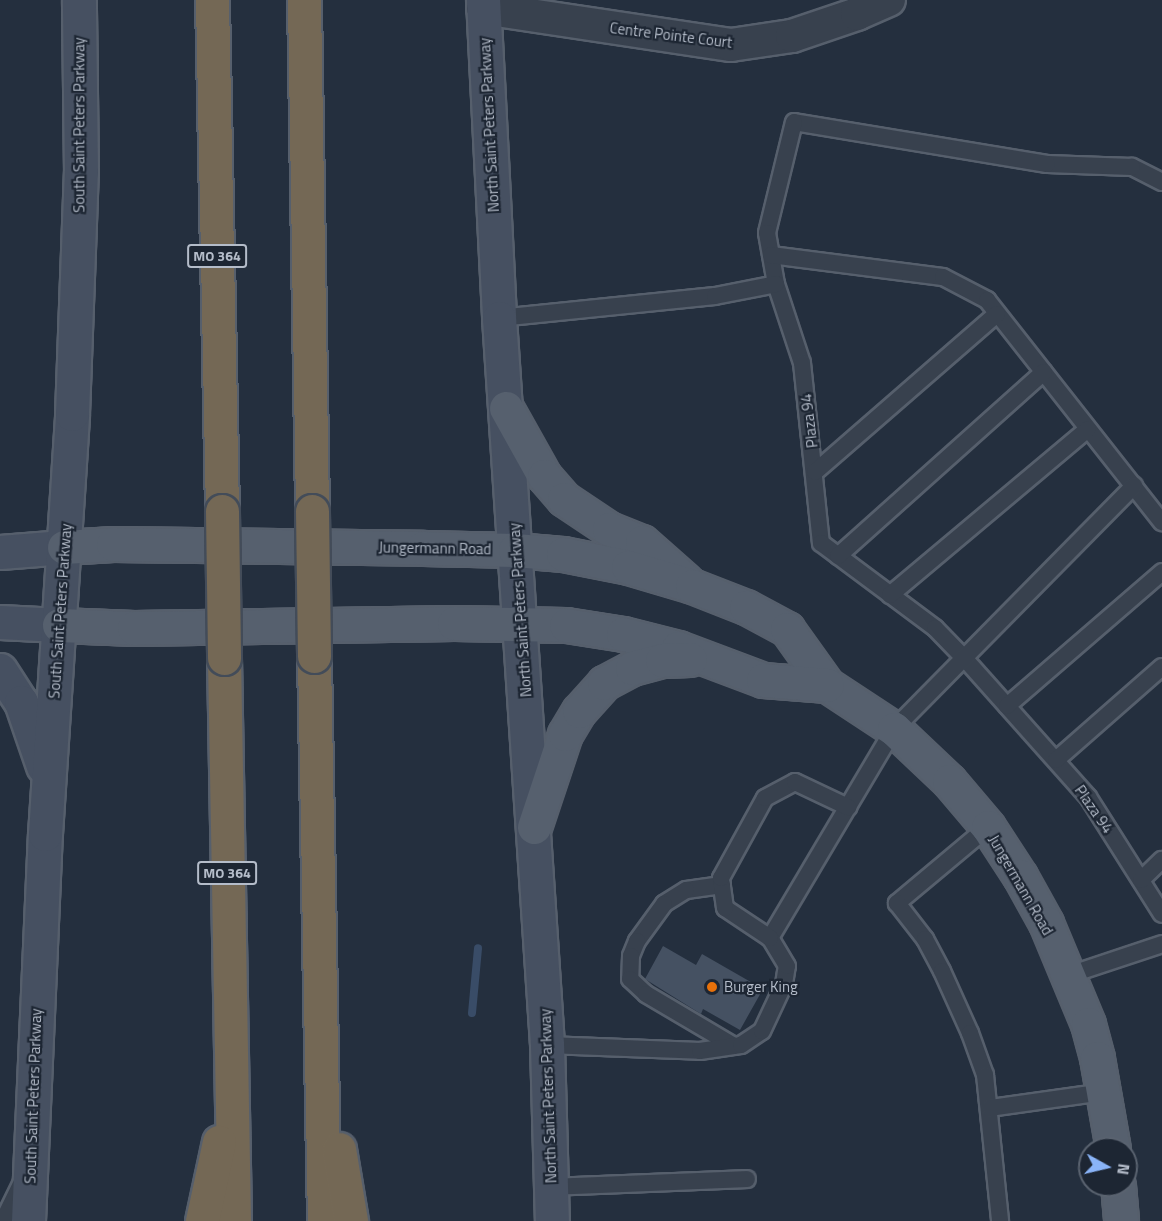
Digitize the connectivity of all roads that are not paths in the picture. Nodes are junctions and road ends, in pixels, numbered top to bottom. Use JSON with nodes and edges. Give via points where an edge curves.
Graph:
{"nodes":[{"id":1,"x":80,"y":0,"type":"edge"},
{"id":2,"x":212,"y":0,"type":"edge"},
{"id":3,"x":304,"y":0,"type":"edge"},
{"id":4,"x":889,"y":0,"type":"edge"},
{"id":5,"x":483,"y":4,"type":"edge"},
{"id":6,"x":1162,"y":182,"type":"edge"},
{"id":7,"x":771,"y":255,"type":"junction"},
{"id":8,"x":776,"y":284,"type":"junction"},
{"id":9,"x":997,"y":314,"type":"junction"},
{"id":10,"x":499,"y":318,"type":"junction"},
{"id":11,"x":1044,"y":372,"type":"junction"},
{"id":12,"x":506,"y":408,"type":"junction"},
{"id":13,"x":1088,"y":429,"type":"junction"},
{"id":14,"x":815,"y":472,"type":"junction"},
{"id":15,"x":1134,"y":486,"type":"junction"},
{"id":16,"x":1162,"y":522,"type":"edge"},
{"id":17,"x":64,"y":547,"type":"junction"},
{"id":18,"x":515,"y":550,"type":"junction"},
{"id":19,"x":0,"y":552,"type":"edge"},
{"id":20,"x":838,"y":556,"type":"junction"},
{"id":21,"x":1162,"y":572,"type":"edge"},
{"id":22,"x":692,"y":586,"type":"junction"},
{"id":23,"x":890,"y":595,"type":"junction"},
{"id":24,"x":0,"y":622,"type":"edge"},
{"id":25,"x":520,"y":624,"type":"junction"},
{"id":26,"x":59,"y":625,"type":"junction"},
{"id":27,"x":710,"y":659,"type":"junction"},
{"id":28,"x":965,"y":659,"type":"junction"},
{"id":29,"x":1162,"y":667,"type":"edge"},
{"id":30,"x":0,"y":670,"type":"edge"},
{"id":31,"x":827,"y":685,"type":"junction"},
{"id":32,"x":1007,"y":706,"type":"junction"},
{"id":33,"x":894,"y":729,"type":"junction"},
{"id":34,"x":1056,"y":760,"type":"junction"},
{"id":35,"x":48,"y":781,"type":"junction"},
{"id":36,"x":848,"y":807,"type":"junction"},
{"id":37,"x":534,"y":827,"type":"junction"},
{"id":38,"x":988,"y":827,"type":"junction"},
{"id":39,"x":1162,"y":860,"type":"edge"},
{"id":40,"x":1141,"y":880,"type":"junction"},
{"id":41,"x":722,"y":885,"type":"junction"},
{"id":42,"x":1162,"y":914,"type":"edge"},
{"id":43,"x":770,"y":938,"type":"junction"},
{"id":44,"x":1162,"y":944,"type":"edge"},
{"id":45,"x":1070,"y":975,"type":"junction"},
{"id":46,"x":547,"y":1045,"type":"junction"},
{"id":47,"x":734,"y":1046,"type":"junction"},
{"id":48,"x":321,"y":1047,"type":"junction"},
{"id":49,"x":231,"y":1087,"type":"junction"},
{"id":50,"x":1104,"y":1092,"type":"junction"},
{"id":51,"x":990,"y":1108,"type":"junction"},
{"id":52,"x":1111,"y":1137,"type":"edge"},
{"id":53,"x":31,"y":1165,"type":"junction"},
{"id":54,"x":747,"y":1179,"type":"dead end"},
{"id":55,"x":551,"y":1187,"type":"junction"},
{"id":56,"x":1119,"y":1197,"type":"edge"},
{"id":57,"x":3,"y":1221,"type":"edge"},
{"id":58,"x":28,"y":1221,"type":"edge"},
{"id":59,"x":202,"y":1221,"type":"edge"},
{"id":60,"x":234,"y":1221,"type":"edge"},
{"id":61,"x":324,"y":1221,"type":"edge"},
{"id":62,"x":351,"y":1221,"type":"edge"},
{"id":63,"x":552,"y":1221,"type":"edge"},
{"id":64,"x":1000,"y":1221,"type":"edge"},
{"id":65,"x":1121,"y":1221,"type":"edge"}],
"edges":[{"from":1,"to":17,"type":"main road","name":"South Saint Peters Parkway","via":[[80,183]]},
{"from":2,"to":49,"type":"highway","number":"MO 364","bridge":true},
{"from":3,"to":48,"type":"highway","bridge":true},
{"from":4,"to":5,"type":"street","name":"Centre Pointe Court","via":[[792,36],[731,45]]},
{"from":5,"to":10,"type":"main road","name":"North Saint Peters Parkway"},
{"from":6,"to":7,"type":"lane","name":"Plaza 94","via":[[1132,167],[1047,164],[794,122],[766,233]]},
{"from":7,"to":8,"type":"lane","name":"Plaza 94"},
{"from":7,"to":9,"type":"lane","via":[[943,277],[987,300]]},
{"from":8,"to":10,"type":"lane","via":[[715,297]]},
{"from":8,"to":14,"type":"lane","name":"Plaza 94","via":[[802,363]]},
{"from":9,"to":11,"type":"lane"},
{"from":9,"to":14,"type":"lane"},
{"from":10,"to":12,"type":"main road","name":"North Saint Peters Parkway"},
{"from":11,"to":13,"type":"lane"},
{"from":11,"to":20,"type":"lane"},
{"from":12,"to":18,"type":"main road","name":"North Saint Peters Parkway"},
{"from":12,"to":22,"type":"main road","via":[[544,476],[564,499],[609,529],[642,542]]},
{"from":13,"to":15,"type":"lane"},
{"from":13,"to":23,"type":"lane"},
{"from":14,"to":20,"type":"lane","name":"Plaza 94","via":[[821,543]]},
{"from":15,"to":16,"type":"lane"},
{"from":15,"to":28,"type":"lane"},
{"from":17,"to":18,"type":"main road","name":"Jungermann Road","via":[[113,544]]},
{"from":17,"to":19,"type":"main road","name":"Jungermann Road"},
{"from":17,"to":26,"type":"main road","name":"South Saint Peters Parkway"},
{"from":18,"to":22,"type":"main road","name":"Jungermann Road","via":[[563,554],[628,567]]},
{"from":18,"to":25,"type":"main road","name":"North Saint Peters Parkway"},
{"from":20,"to":23,"type":"lane","name":"Plaza 94"},
{"from":21,"to":32,"type":"lane"},
{"from":22,"to":31,"type":"main road","name":"Jungermann Road","via":[[787,628]]},
{"from":23,"to":28,"type":"lane","name":"Plaza 94","via":[[935,628]]},
{"from":24,"to":26,"type":"main road","name":"Jungermann Road"},
{"from":25,"to":26,"type":"main road","name":"Jungermann Road","via":[[134,628]]},
{"from":25,"to":27,"type":"main road","name":"Jungermann Road","via":[[566,624],[623,634]]},
{"from":25,"to":37,"type":"main road","name":"North Saint Peters Parkway"},
{"from":26,"to":35,"type":"main road","name":"South Saint Peters Parkway"},
{"from":27,"to":31,"type":"main road","name":"Jungermann Road","via":[[763,680]]},
{"from":27,"to":37,"type":"main road","via":[[662,660],[632,668],[604,683],[579,711],[566,734]]},
{"from":28,"to":32,"type":"lane","name":"Plaza 94"},
{"from":28,"to":33,"type":"lane"},
{"from":29,"to":34,"type":"lane"},
{"from":30,"to":35,"type":"main road","via":[[21,702]]},
{"from":31,"to":33,"type":"main road","name":"Jungermann Road"},
{"from":32,"to":34,"type":"lane","name":"Plaza 94"},
{"from":33,"to":36,"type":"lane"},
{"from":33,"to":38,"type":"main road","name":"Jungermann Road","via":[[949,781]]},
{"from":34,"to":40,"type":"lane","name":"Plaza 94","via":[[1088,796]]},
{"from":35,"to":53,"type":"main road","name":"South Saint Peters Parkway"},
{"from":36,"to":41,"type":"lane","via":[[795,782],[765,798],[721,878]]},
{"from":36,"to":43,"type":"lane"},
{"from":37,"to":46,"type":"main road","name":"North Saint Peters Parkway"},
{"from":38,"to":45,"type":"main road","name":"Jungermann Road","via":[[1020,876]]},
{"from":38,"to":51,"type":"lane","via":[[897,903],[925,939],[956,999],[986,1075]]},
{"from":39,"to":40,"type":"lane"},
{"from":40,"to":42,"type":"lane","name":"Plaza 94"},
{"from":41,"to":43,"type":"lane","via":[[725,908]]},
{"from":41,"to":47,"type":"lane","via":[[686,890],[664,904],[637,940],[631,956],[630,979],[645,994]]},
{"from":43,"to":47,"type":"lane","via":[[787,966],[784,984],[762,1031]]},
{"from":44,"to":45,"type":"lane"},
{"from":45,"to":50,"type":"main road","name":"Jungermann Road","via":[[1088,1024]]},
{"from":46,"to":47,"type":"lane","via":[[700,1051]]},
{"from":46,"to":55,"type":"main road","name":"North Saint Peters Parkway"},
{"from":48,"to":61,"type":"highway"},
{"from":48,"to":62,"type":"highway"},
{"from":49,"to":59,"type":"highway"},
{"from":49,"to":60,"type":"highway","number":"MO 364"},
{"from":50,"to":51,"type":"lane"},
{"from":50,"to":52,"type":"main road","name":"Jungermann Road"},
{"from":51,"to":64,"type":"lane"},
{"from":53,"to":57,"type":"lane"},
{"from":53,"to":58,"type":"main road","name":"South Saint Peters Parkway"},
{"from":54,"to":55,"type":"lane"},
{"from":55,"to":63,"type":"main road","name":"North Saint Peters Parkway"},
{"from":56,"to":65,"type":"main road"}]}
